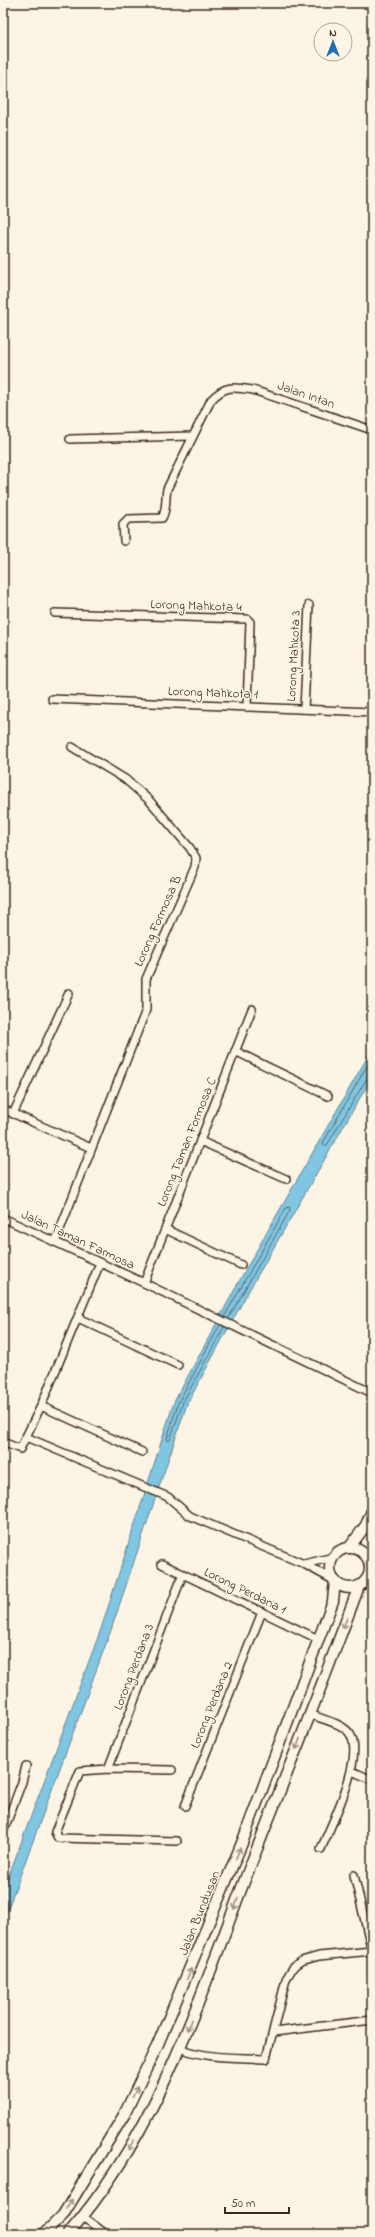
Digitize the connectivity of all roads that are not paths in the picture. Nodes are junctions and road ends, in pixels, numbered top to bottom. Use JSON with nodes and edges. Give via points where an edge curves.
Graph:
{"nodes":[{"id":1,"x":372,"y":430,"type":"edge"},
{"id":2,"x":192,"y":436,"type":"junction"},
{"id":3,"x":70,"y":439,"type":"dead end"},
{"id":4,"x":124,"y":541,"type":"dead end"},
{"id":5,"x":309,"y":605,"type":"dead end"},
{"id":6,"x":55,"y":613,"type":"dead end"},
{"id":7,"x":52,"y":699,"type":"dead end"},
{"id":8,"x":247,"y":707,"type":"junction"},
{"id":9,"x":304,"y":709,"type":"junction"},
{"id":10,"x":372,"y":712,"type":"edge"},
{"id":11,"x":72,"y":747,"type":"dead end"},
{"id":12,"x":69,"y":993,"type":"dead end"},
{"id":13,"x":252,"y":1009,"type":"dead end"},
{"id":14,"x":235,"y":1051,"type":"junction"},
{"id":15,"x":328,"y":1096,"type":"dead end"},
{"id":16,"x":3,"y":1109,"type":"edge"},
{"id":17,"x":13,"y":1114,"type":"junction"},
{"id":18,"x":200,"y":1141,"type":"junction"},
{"id":19,"x":91,"y":1148,"type":"junction"},
{"id":20,"x":286,"y":1179,"type":"dead end"},
{"id":21,"x":3,"y":1218,"type":"edge"},
{"id":22,"x":165,"y":1229,"type":"junction"},
{"id":23,"x":55,"y":1242,"type":"junction"},
{"id":24,"x":100,"y":1263,"type":"junction"},
{"id":25,"x":241,"y":1265,"type":"dead end"},
{"id":26,"x":144,"y":1283,"type":"junction"},
{"id":27,"x":78,"y":1318,"type":"junction"},
{"id":28,"x":178,"y":1365,"type":"dead end"},
{"id":29,"x":372,"y":1393,"type":"edge"},
{"id":30,"x":41,"y":1406,"type":"junction"},
{"id":31,"x":26,"y":1437,"type":"junction"},
{"id":32,"x":3,"y":1442,"type":"edge"},
{"id":33,"x":142,"y":1452,"type":"dead end"},
{"id":34,"x":372,"y":1511,"type":"edge"},
{"id":35,"x":349,"y":1548,"type":"junction"},
{"id":36,"x":370,"y":1556,"type":"edge"},
{"id":37,"x":334,"y":1557,"type":"junction"},
{"id":38,"x":162,"y":1564,"type":"dead end"},
{"id":39,"x":304,"y":1564,"type":"junction"},
{"id":40,"x":183,"y":1574,"type":"junction"},
{"id":41,"x":335,"y":1581,"type":"junction"},
{"id":42,"x":359,"y":1586,"type":"junction"},
{"id":43,"x":262,"y":1612,"type":"junction"},
{"id":44,"x":318,"y":1639,"type":"junction"},
{"id":45,"x":309,"y":1714,"type":"junction"},
{"id":46,"x":26,"y":1766,"type":"dead end"},
{"id":47,"x":108,"y":1769,"type":"junction"},
{"id":48,"x":172,"y":1770,"type":"dead end"},
{"id":49,"x":352,"y":1771,"type":"junction"},
{"id":50,"x":372,"y":1780,"type":"edge"},
{"id":51,"x":185,"y":1806,"type":"dead end"},
{"id":52,"x":3,"y":1832,"type":"edge"},
{"id":53,"x":177,"y":1841,"type":"dead end"},
{"id":54,"x":322,"y":1849,"type":"dead end"},
{"id":55,"x":354,"y":1875,"type":"dead end"},
{"id":56,"x":372,"y":1951,"type":"edge"},
{"id":57,"x":372,"y":2020,"type":"edge"},
{"id":58,"x":274,"y":2032,"type":"junction"},
{"id":59,"x":180,"y":2048,"type":"junction"},
{"id":60,"x":83,"y":2217,"type":"junction"},
{"id":61,"x":44,"y":2234,"type":"edge"},
{"id":62,"x":68,"y":2234,"type":"edge"},
{"id":63,"x":106,"y":2234,"type":"edge"}],
"edges":[{"from":1,"to":2,"type":"street","name":"Jalan Intan","via":[[253,390],[232,387],[219,391],[211,400]]},
{"from":2,"to":3,"type":"street"},
{"from":2,"to":4,"type":"street","via":[[167,490],[164,500],[165,513],[162,518],[128,519],[123,524]]},
{"from":5,"to":9,"type":"street","name":"Lorong Mahkota 3"},
{"from":6,"to":8,"type":"street","name":"Lorong Mahkota 4","via":[[247,619],[250,622]]},
{"from":7,"to":8,"type":"street","name":"Lorong Mahkota 1"},
{"from":8,"to":9,"type":"street","name":"Lorong Mahkota 1"},
{"from":9,"to":10,"type":"street","name":"Lorong Mahkota 1"},
{"from":11,"to":19,"type":"street","name":"Lorong Formosa B","via":[[134,786],[154,806],[196,858],[195,868],[146,979],[146,1010]]},
{"from":12,"to":17,"type":"street"},
{"from":13,"to":14,"type":"street","name":"Lorong Taman Formosa C"},
{"from":14,"to":15,"type":"street"},
{"from":14,"to":18,"type":"street","name":"Lorong Taman Formosa C"},
{"from":16,"to":17,"type":"street"},
{"from":17,"to":19,"type":"street"},
{"from":18,"to":20,"type":"street"},
{"from":18,"to":22,"type":"street","name":"Lorong Taman Formosa C"},
{"from":19,"to":23,"type":"street","name":"Lorong Formosa B"},
{"from":21,"to":23,"type":"street","name":"Jalan Taman Farmosa"},
{"from":22,"to":25,"type":"street"},
{"from":22,"to":26,"type":"street","name":"Lorong Taman Formosa C"},
{"from":23,"to":24,"type":"street","name":"Jalan Taman Farmosa"},
{"from":24,"to":26,"type":"street","name":"Jalan Taman Farmosa"},
{"from":24,"to":27,"type":"street"},
{"from":26,"to":29,"type":"street","name":"Jalan Taman Farmosa"},
{"from":27,"to":28,"type":"street"},
{"from":27,"to":30,"type":"street"},
{"from":30,"to":31,"type":"street"},
{"from":30,"to":33,"type":"street"},
{"from":31,"to":32,"type":"street","via":[[20,1449]]},
{"from":31,"to":39,"type":"street","via":[[168,1497],[190,1516]]},
{"from":34,"to":35,"type":"main road","via":[[366,1525]]},
{"from":35,"to":36,"type":"main road"},
{"from":35,"to":37,"type":"main road","via":[[343,1549]]},
{"from":36,"to":42,"type":"main road","via":[[370,1574]]},
{"from":37,"to":39,"type":"street"},
{"from":37,"to":41,"type":"main road","name":"Jalan Bundusan","via":[[330,1569]]},
{"from":38,"to":40,"type":"street","name":"Lorong Perdana 1"},
{"from":39,"to":41,"type":"street"},
{"from":40,"to":43,"type":"street","name":"Lorong Perdana 1"},
{"from":40,"to":47,"type":"street","name":"Lorong Perdana 3"},
{"from":41,"to":42,"type":"main road","via":[[349,1588]]},
{"from":41,"to":44,"type":"main road","name":"Jalan Bundusan","via":[[333,1601]]},
{"from":42,"to":45,"type":"main road","one_way":true},
{"from":43,"to":44,"type":"street","name":"Lorong Perdana 1"},
{"from":43,"to":51,"type":"street","name":"Lorong Perdana 2"},
{"from":61,"to":44,"type":"main road","name":"Jalan Bundusan","one_way":true,"via":[[63,2215],[124,2115],[158,2044],[239,1850]]},
{"from":45,"to":49,"type":"street","via":[[344,1728],[350,1734],[353,1742]]},
{"from":45,"to":59,"type":"main road","one_way":true},
{"from":46,"to":52,"type":"street"},
{"from":47,"to":48,"type":"street"},
{"from":47,"to":53,"type":"street","via":[[85,1770],[77,1774],[55,1830],[58,1838]]},
{"from":49,"to":50,"type":"street"},
{"from":49,"to":54,"type":"street"},
{"from":55,"to":56,"type":"street"},
{"from":56,"to":58,"type":"street","via":[[320,1956],[301,1961],[294,1966],[286,1979]]},
{"from":57,"to":58,"type":"street"},
{"from":58,"to":59,"type":"street","via":[[266,2059],[190,2052]]},
{"from":59,"to":60,"type":"main road","one_way":true,"via":[[143,2125]]},
{"from":60,"to":62,"type":"main road"},
{"from":60,"to":63,"type":"street"}]}
